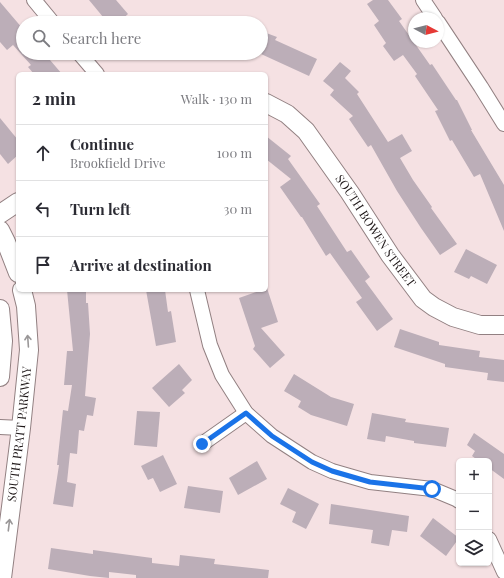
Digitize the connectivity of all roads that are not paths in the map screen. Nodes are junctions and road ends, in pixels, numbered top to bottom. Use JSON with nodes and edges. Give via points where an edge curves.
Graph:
{"nodes":[{"id":1,"x":34,"y":0,"type":"edge"},
{"id":2,"x":423,"y":0,"type":"edge"},
{"id":3,"x":431,"y":12,"type":"edge"},
{"id":4,"x":47,"y":16,"type":"edge"},
{"id":5,"x":444,"y":31,"type":"edge"},
{"id":6,"x":85,"y":60,"type":"edge"},
{"id":7,"x":95,"y":72,"type":"edge"},
{"id":8,"x":268,"y":104,"type":"edge"},
{"id":9,"x":504,"y":124,"type":"edge"},
{"id":10,"x":16,"y":203,"type":"edge"},
{"id":11,"x":0,"y":214,"type":"edge"},
{"id":12,"x":0,"y":230,"type":"edge"},
{"id":13,"x":16,"y":268,"type":"edge"},
{"id":14,"x":22,"y":292,"type":"edge"},
{"id":15,"x":197,"y":292,"type":"edge"},
{"id":16,"x":0,"y":309,"type":"edge"},
{"id":17,"x":504,"y":326,"type":"edge"},
{"id":18,"x":0,"y":377,"type":"edge"},
{"id":19,"x":246,"y":413,"type":"junction"},
{"id":20,"x":0,"y":426,"type":"edge"},
{"id":21,"x":21,"y":428,"type":"junction"},
{"id":22,"x":202,"y":444,"type":"dead end"},
{"id":23,"x":456,"y":499,"type":"edge"},
{"id":24,"x":492,"y":546,"type":"edge"},
{"id":25,"x":504,"y":572,"type":"edge"},
{"id":26,"x":2,"y":578,"type":"edge"}],
"edges":[{"from":1,"to":4,"type":"street"},
{"from":2,"to":3,"type":"street"},
{"from":5,"to":9,"type":"street"},
{"from":6,"to":7,"type":"street"},
{"from":8,"to":17,"type":"street","name":"SOUTH BOWEN STREET","via":[[287,114],[306,131],[423,299],[453,318],[480,325]]},
{"from":10,"to":11,"type":"street"},
{"from":12,"to":13,"type":"street"},
{"from":21,"to":14,"type":"street","name":"SOUTH PRATT PARKWAY","one_way":true,"via":[[29,350]]},
{"from":15,"to":19,"type":"street","via":[[210,345],[222,376]]},
{"from":16,"to":18,"type":"street","name":"SOUTH PRATT PARKWAY","via":[[3,341]]},
{"from":19,"to":22,"type":"street"},
{"from":19,"to":23,"type":"street","via":[[272,436],[312,462],[332,471],[370,482],[432,489]]},
{"from":20,"to":21,"type":"street"},
{"from":26,"to":21,"type":"street","name":"SOUTH PRATT PARKWAY","one_way":true},
{"from":24,"to":25,"type":"street"}]}
